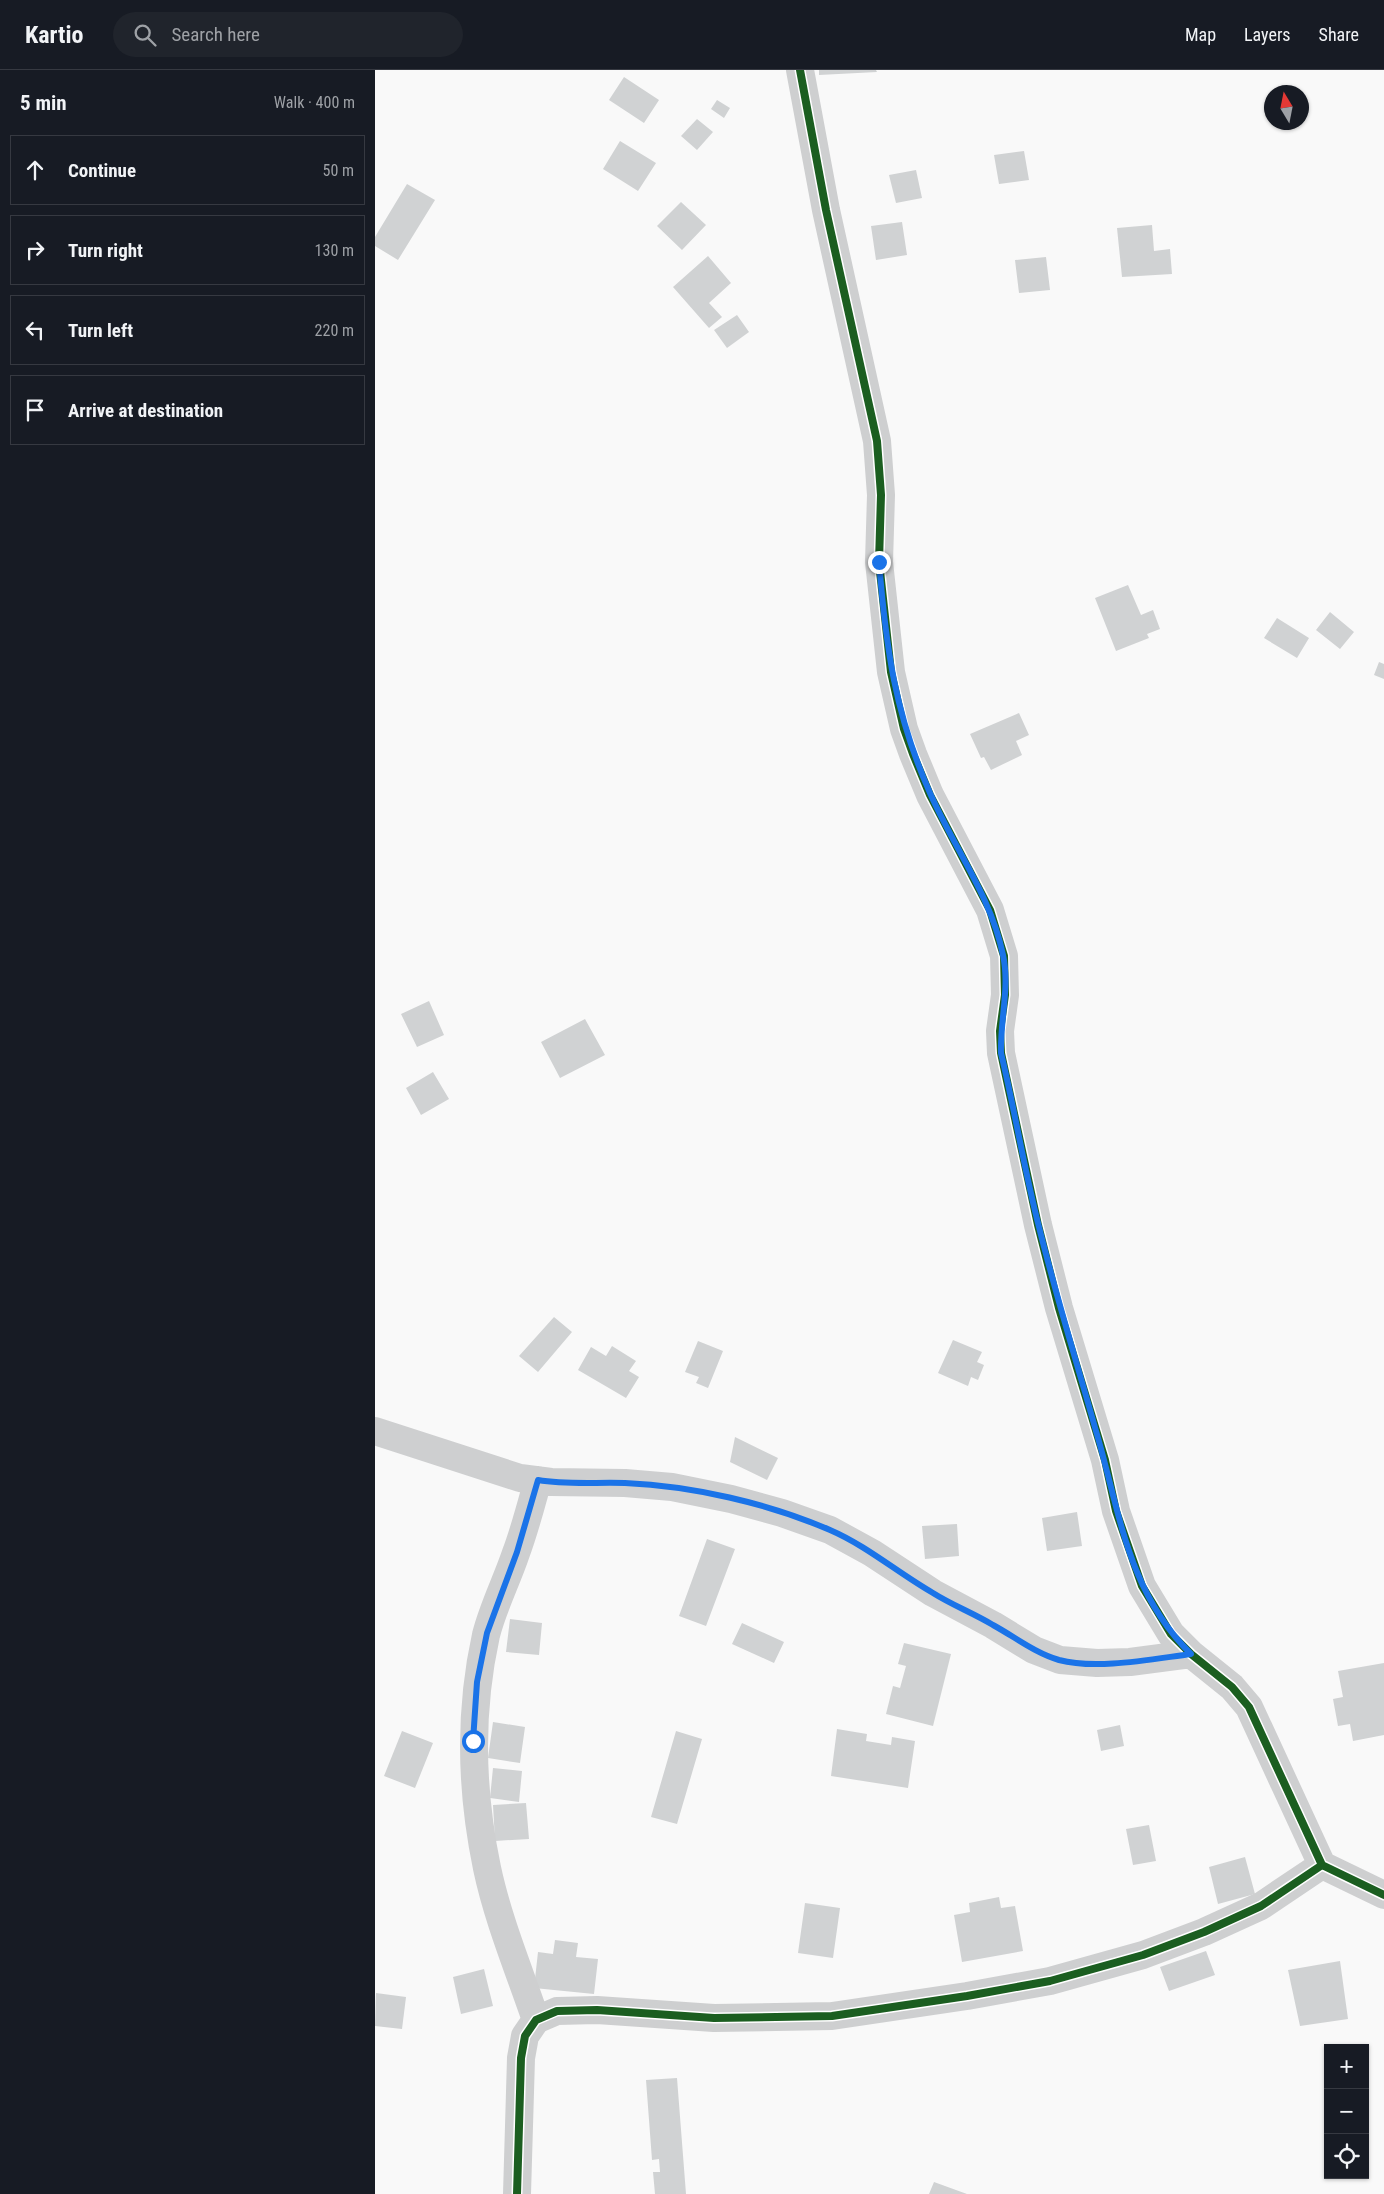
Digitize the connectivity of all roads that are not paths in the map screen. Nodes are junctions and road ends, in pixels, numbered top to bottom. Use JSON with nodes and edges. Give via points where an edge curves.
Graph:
{"nodes":[{"id":1,"x":800,"y":70,"type":"edge"},
{"id":2,"x":375,"y":1431,"type":"edge"},
{"id":3,"x":538,"y":1480,"type":"junction"},
{"id":4,"x":1191,"y":1654,"type":"junction"},
{"id":5,"x":1322,"y":1866,"type":"junction"},
{"id":6,"x":1384,"y":1895,"type":"edge"},
{"id":7,"x":536,"y":2020,"type":"junction"},
{"id":8,"x":517,"y":2194,"type":"edge"}],
"edges":[{"from":1,"to":4,"type":"street","via":[[826,210],[877,441],[881,496],[879,562],[884,621],[904,729],[931,795],[990,910],[1001,946],[1005,980],[1001,1053],[1038,1225],[1105,1460],[1116,1511],[1142,1586],[1171,1634]]},
{"from":2,"to":3,"type":"street","via":[[520,1478]]},
{"from":3,"to":4,"type":"street","via":[[672,1487],[731,1498],[782,1513],[830,1530],[872,1552],[933,1593],[1034,1650],[1060,1660],[1131,1662]]},
{"from":3,"to":7,"type":"street","via":[[517,1552],[487,1633],[477,1682],[473,1741],[487,1869]]},
{"from":4,"to":5,"type":"street","via":[[1227,1682],[1249,1707]]},
{"from":5,"to":6,"type":"street"},
{"from":5,"to":7,"type":"street","via":[[1261,1906],[1204,1932],[1143,1955],[1049,1981],[831,2016],[714,2018],[597,2010],[557,2012]]},
{"from":7,"to":8,"type":"street","via":[[525,2036],[521,2058]]}]}
